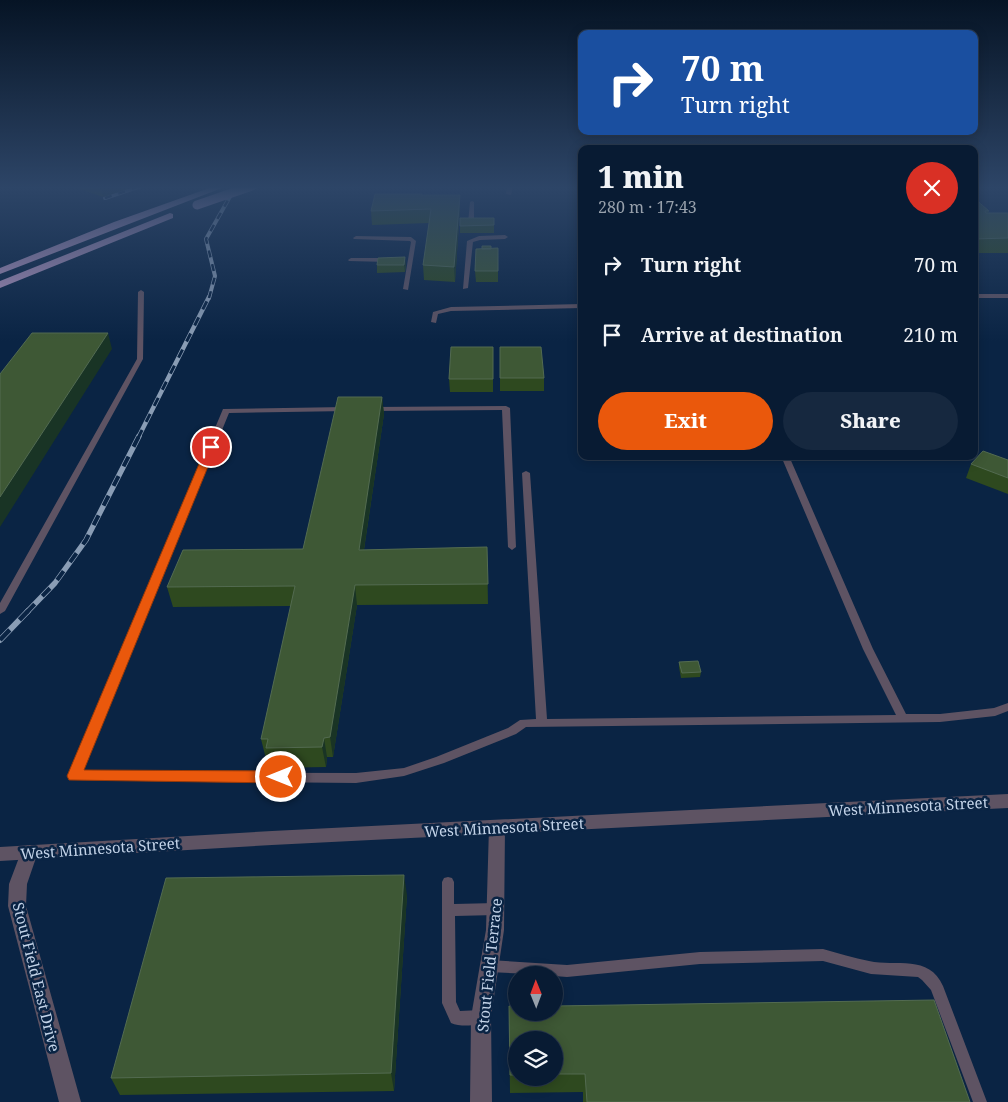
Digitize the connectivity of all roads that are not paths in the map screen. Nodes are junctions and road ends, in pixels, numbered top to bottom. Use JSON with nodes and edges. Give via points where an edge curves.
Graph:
{"nodes":[{"id":1,"x":84,"y":237,"type":"edge"},
{"id":2,"x":119,"y":237,"type":"edge"},
{"id":3,"x":494,"y":237,"type":"edge"},
{"id":4,"x":356,"y":238,"type":"dead end"},
{"id":5,"x":351,"y":260,"type":"dead end"},
{"id":6,"x":395,"y":260,"type":"edge"},
{"id":7,"x":403,"y":260,"type":"edge"},
{"id":8,"x":411,"y":260,"type":"junction"},
{"id":9,"x":0,"y":271,"type":"edge"},
{"id":10,"x":0,"y":285,"type":"edge"},
{"id":11,"x":406,"y":288,"type":"dead end"},
{"id":12,"x":465,"y":288,"type":"dead end"},
{"id":13,"x":141,"y":292,"type":"dead end"},
{"id":14,"x":978,"y":296,"type":"edge"},
{"id":15,"x":1008,"y":296,"type":"edge"},
{"id":16,"x":578,"y":306,"type":"edge"},
{"id":17,"x":434,"y":322,"type":"dead end"},
{"id":18,"x":787,"y":460,"type":"edge"},
{"id":19,"x":526,"y":473,"type":"dead end"},
{"id":20,"x":512,"y":546,"type":"dead end"},
{"id":21,"x":0,"y":611,"type":"edge"},
{"id":22,"x":1008,"y":707,"type":"edge"},
{"id":23,"x":903,"y":719,"type":"junction"},
{"id":24,"x":542,"y":723,"type":"junction"},
{"id":25,"x":1008,"y":801,"type":"edge"},
{"id":26,"x":497,"y":827,"type":"junction"},
{"id":27,"x":29,"y":852,"type":"junction"},
{"id":28,"x":0,"y":854,"type":"edge"},
{"id":29,"x":448,"y":882,"type":"dead end"},
{"id":30,"x":497,"y":909,"type":"junction"},
{"id":31,"x":449,"y":910,"type":"junction"},
{"id":32,"x":489,"y":966,"type":"junction"},
{"id":33,"x":481,"y":1017,"type":"junction"},
{"id":34,"x":70,"y":1102,"type":"edge"},
{"id":35,"x":481,"y":1102,"type":"edge"},
{"id":36,"x":980,"y":1102,"type":"edge"}],
"edges":[{"from":1,"to":9,"type":"highway"},
{"from":2,"to":10,"type":"highway","bridge":true},
{"from":3,"to":12,"type":"lane","via":[[470,241]]},
{"from":4,"to":8,"type":"lane","via":[[411,239],[414,242]]},
{"from":5,"to":6,"type":"lane"},
{"from":7,"to":8,"type":"lane"},
{"from":8,"to":11,"type":"lane"},
{"from":13,"to":21,"type":"lane","via":[[140,358]]},
{"from":14,"to":15,"type":"lane"},
{"from":16,"to":17,"type":"lane","via":[[451,309],[436,313]]},
{"from":18,"to":23,"type":"lane","via":[[868,649]]},
{"from":19,"to":24,"type":"lane"},
{"from":20,"to":24,"type":"lane","via":[[506,408],[226,411],[74,776],[356,778],[404,772],[512,731],[524,723]]},
{"from":22,"to":23,"type":"lane","via":[[995,712]]},
{"from":23,"to":24,"type":"lane"},
{"from":25,"to":26,"type":"street","name":"West Minnesota Street"},
{"from":26,"to":27,"type":"street","name":"West Minnesota Street"},
{"from":26,"to":30,"type":"street","name":"Stout Field Terrace"},
{"from":27,"to":28,"type":"street","name":"West Minnesota Street"},
{"from":27,"to":34,"type":"street","name":"Stout Field East Drive","via":[[18,884],[17,906]]},
{"from":29,"to":31,"type":"lane"},
{"from":30,"to":31,"type":"lane"},
{"from":30,"to":32,"type":"street","name":"Stout Field Terrace"},
{"from":31,"to":33,"type":"lane","via":[[449,1003],[456,1018]]},
{"from":32,"to":33,"type":"street","name":"Stout Field Terrace"},
{"from":32,"to":36,"type":"lane","via":[[567,971],[700,958],[823,955],[872,968],[920,971],[936,986]]},
{"from":33,"to":35,"type":"street","name":"Stout Field Terrace"}]}
